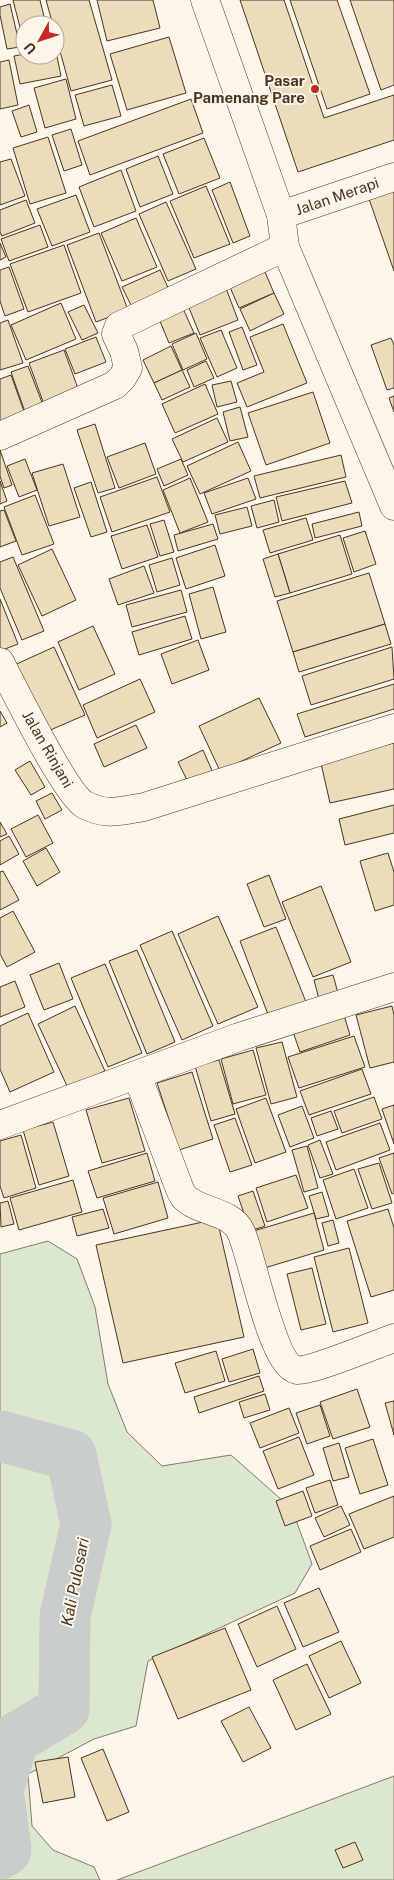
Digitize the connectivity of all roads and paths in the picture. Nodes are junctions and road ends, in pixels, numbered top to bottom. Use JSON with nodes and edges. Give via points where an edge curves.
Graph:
{"nodes":[{"id":1,"x":205,"y":0,"type":"edge"},
{"id":2,"x":394,"y":177,"type":"edge"},
{"id":3,"x":281,"y":215,"type":"junction"},
{"id":4,"x":285,"y":247,"type":"junction"},
{"id":5,"x":0,"y":436,"type":"edge"},
{"id":6,"x":394,"y":506,"type":"edge"},
{"id":7,"x":0,"y":662,"type":"edge"},
{"id":8,"x":394,"y":728,"type":"edge"},
{"id":9,"x":394,"y":987,"type":"edge"},
{"id":10,"x":137,"y":1075,"type":"junction"},
{"id":11,"x":0,"y":1125,"type":"edge"},
{"id":12,"x":394,"y":1338,"type":"edge"}],
"edges":[{"from":1,"to":3,"type":"street"},
{"from":2,"to":3,"type":"street","name":"Jalan Merapi"},
{"from":3,"to":4,"type":"street"},
{"from":4,"to":5,"type":"street","via":[[119,326],[116,334],[128,368],[115,386]]},
{"from":4,"to":6,"type":"street"},
{"from":7,"to":8,"type":"street","name":"Jalan Rinjani","via":[[65,783],[83,804],[108,813],[144,807]]},
{"from":9,"to":10,"type":"street","via":[[239,1037]]},
{"from":10,"to":11,"type":"street"},
{"from":10,"to":12,"type":"street","via":[[184,1196],[224,1216],[241,1231],[275,1342],[289,1366],[296,1370],[311,1368]]}]}
